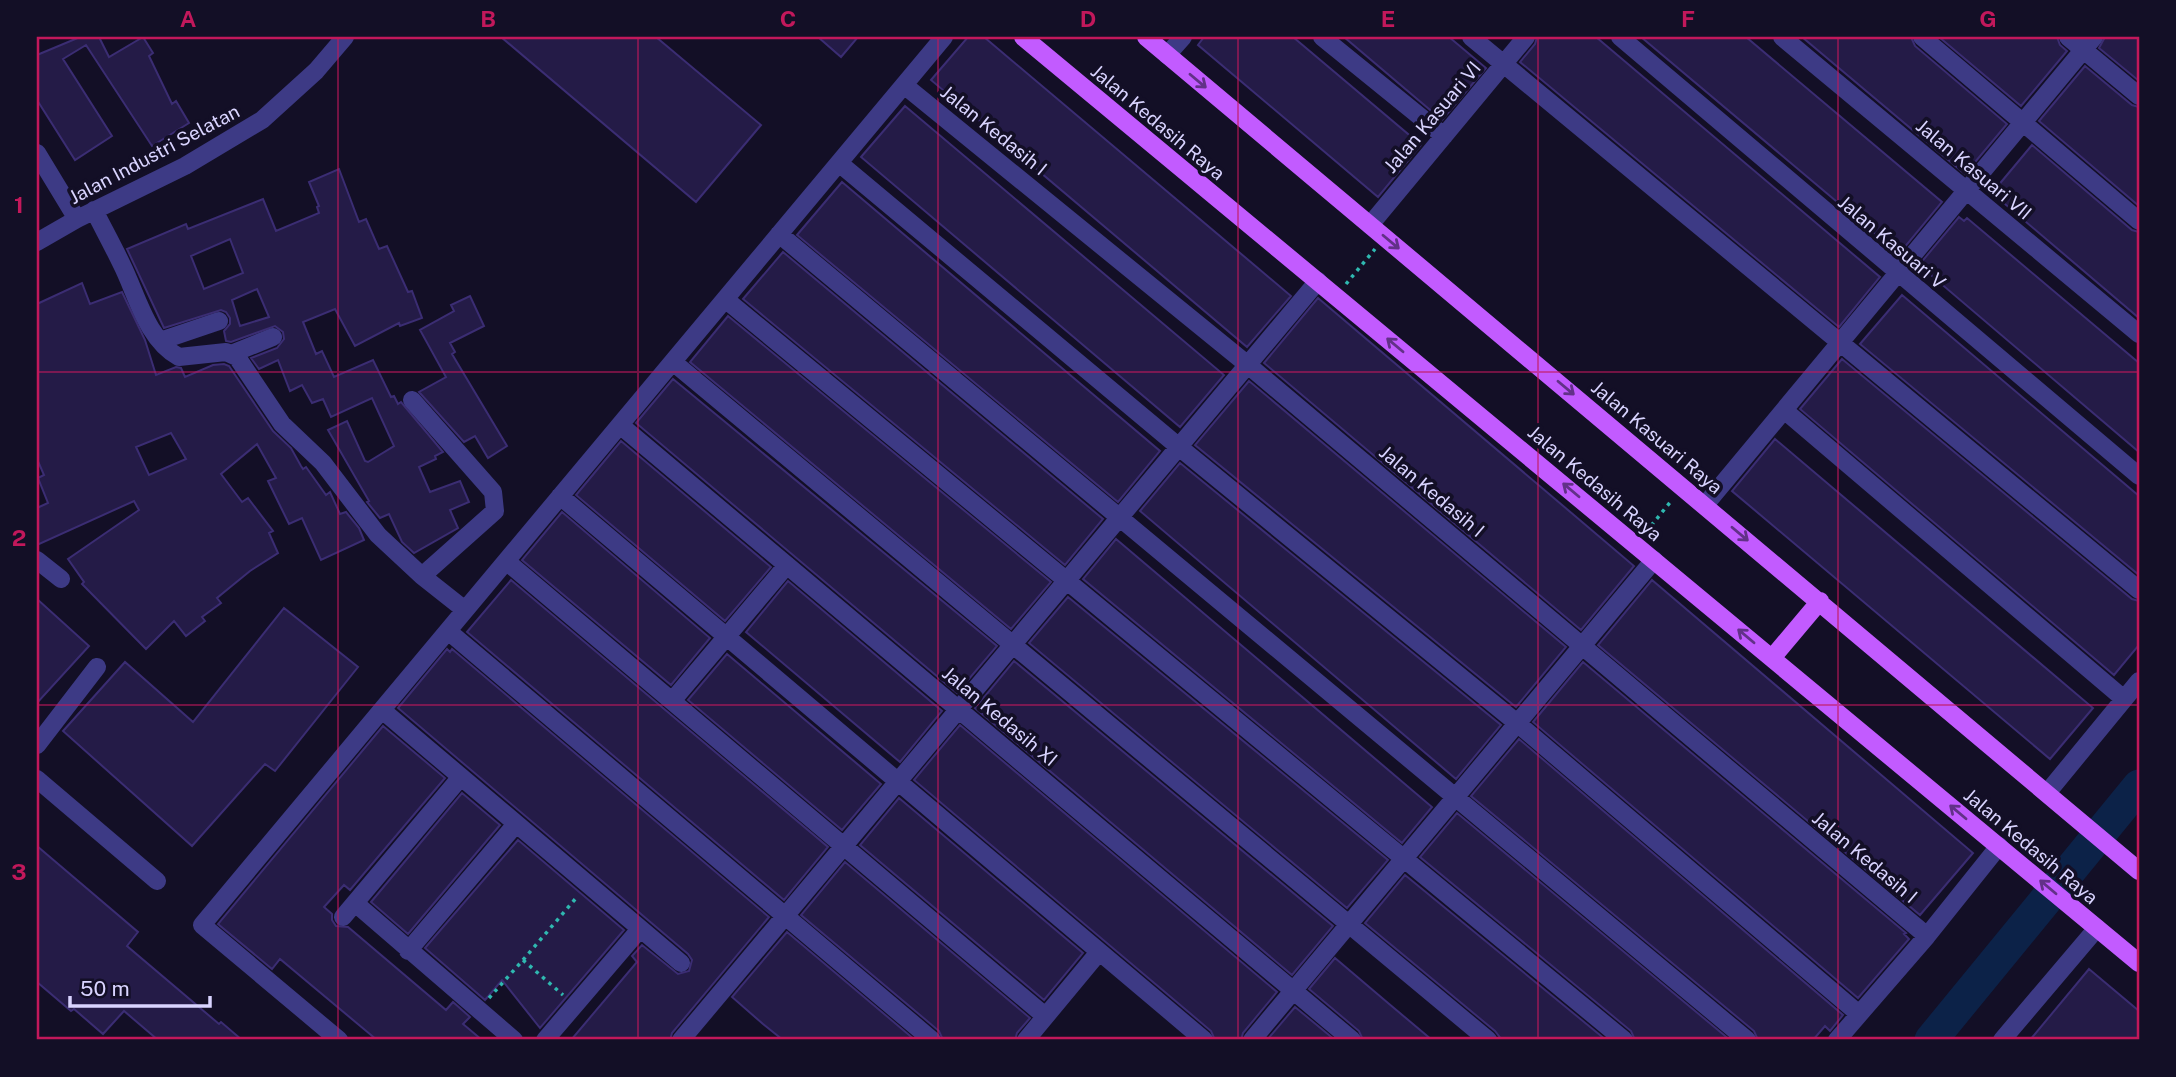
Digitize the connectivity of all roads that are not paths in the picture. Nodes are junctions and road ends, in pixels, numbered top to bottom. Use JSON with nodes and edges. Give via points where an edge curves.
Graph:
{"nodes":[{"id":1,"x":345,"y":37,"type":"edge"},
{"id":2,"x":944,"y":37,"type":"edge"},
{"id":3,"x":1023,"y":37,"type":"edge"},
{"id":4,"x":1146,"y":37,"type":"edge"},
{"id":5,"x":1182,"y":37,"type":"edge"},
{"id":6,"x":1322,"y":37,"type":"edge"},
{"id":7,"x":1471,"y":37,"type":"edge"},
{"id":8,"x":1526,"y":37,"type":"edge"},
{"id":9,"x":1620,"y":37,"type":"edge"},
{"id":10,"x":1783,"y":37,"type":"edge"},
{"id":11,"x":1922,"y":37,"type":"edge"},
{"id":12,"x":2068,"y":37,"type":"edge"},
{"id":13,"x":2089,"y":43,"type":"edge"},
{"id":14,"x":1167,"y":55,"type":"junction"},
{"id":15,"x":1503,"y":64,"type":"junction"},
{"id":16,"x":904,"y":85,"type":"junction"},
{"id":17,"x":2139,"y":96,"type":"edge"},
{"id":18,"x":2023,"y":122,"type":"junction"},
{"id":19,"x":1444,"y":136,"type":"junction"},
{"id":20,"x":37,"y":153,"type":"edge"},
{"id":21,"x":839,"y":163,"type":"junction"},
{"id":22,"x":1966,"y":190,"type":"junction"},
{"id":23,"x":94,"y":210,"type":"junction"},
{"id":24,"x":77,"y":219,"type":"junction"},
{"id":25,"x":2139,"y":221,"type":"edge"},
{"id":26,"x":1370,"y":225,"type":"junction"},
{"id":27,"x":779,"y":234,"type":"junction"},
{"id":28,"x":37,"y":242,"type":"edge"},
{"id":29,"x":1897,"y":274,"type":"junction"},
{"id":30,"x":1318,"y":281,"type":"junction"},
{"id":31,"x":725,"y":299,"type":"junction"},
{"id":32,"x":219,"y":321,"type":"dead end"},
{"id":33,"x":2139,"y":334,"type":"edge"},
{"id":34,"x":273,"y":337,"type":"dead end"},
{"id":35,"x":160,"y":341,"type":"junction"},
{"id":36,"x":1840,"y":342,"type":"junction"},
{"id":37,"x":231,"y":354,"type":"junction"},
{"id":38,"x":673,"y":362,"type":"junction"},
{"id":39,"x":1248,"y":365,"type":"junction"},
{"id":40,"x":412,"y":400,"type":"dead end"},
{"id":41,"x":1784,"y":410,"type":"junction"},
{"id":42,"x":620,"y":425,"type":"junction"},
{"id":43,"x":1179,"y":447,"type":"junction"},
{"id":44,"x":2139,"y":476,"type":"edge"},
{"id":45,"x":560,"y":496,"type":"junction"},
{"id":46,"x":1705,"y":505,"type":"junction"},
{"id":47,"x":1120,"y":518,"type":"junction"},
{"id":48,"x":37,"y":560,"type":"edge"},
{"id":49,"x":1654,"y":560,"type":"junction"},
{"id":50,"x":506,"y":561,"type":"junction"},
{"id":51,"x":787,"y":565,"type":"junction"},
{"id":52,"x":422,"y":576,"type":"junction"},
{"id":53,"x":61,"y":579,"type":"dead end"},
{"id":54,"x":1067,"y":581,"type":"junction"},
{"id":55,"x":2139,"y":590,"type":"edge"},
{"id":56,"x":1820,"y":601,"type":"junction"},
{"id":57,"x":465,"y":610,"type":"junction"},
{"id":58,"x":447,"y":631,"type":"junction"},
{"id":59,"x":726,"y":636,"type":"junction"},
{"id":60,"x":1013,"y":645,"type":"junction"},
{"id":61,"x":1583,"y":645,"type":"junction"},
{"id":62,"x":1772,"y":658,"type":"junction"},
{"id":63,"x":97,"y":667,"type":"dead end"},
{"id":64,"x":2139,"y":681,"type":"edge"},
{"id":65,"x":2124,"y":699,"type":"junction"},
{"id":66,"x":672,"y":701,"type":"junction"},
{"id":67,"x":959,"y":709,"type":"junction"},
{"id":68,"x":382,"y":710,"type":"junction"},
{"id":69,"x":1517,"y":723,"type":"junction"},
{"id":70,"x":37,"y":745,"type":"edge"},
{"id":71,"x":460,"y":778,"type":"junction"},
{"id":72,"x":37,"y":779,"type":"edge"},
{"id":73,"x":899,"y":781,"type":"junction"},
{"id":74,"x":1455,"y":797,"type":"junction"},
{"id":75,"x":2052,"y":797,"type":"junction"},
{"id":76,"x":516,"y":824,"type":"junction"},
{"id":77,"x":844,"y":846,"type":"junction"},
{"id":78,"x":2005,"y":851,"type":"junction"},
{"id":79,"x":1404,"y":859,"type":"junction"},
{"id":80,"x":2136,"y":868,"type":"edge"},
{"id":81,"x":157,"y":881,"type":"dead end"},
{"id":82,"x":355,"y":903,"type":"junction"},
{"id":83,"x":785,"y":916,"type":"junction"},
{"id":84,"x":343,"y":918,"type":"dead end"},
{"id":85,"x":2092,"y":923,"type":"junction"},
{"id":86,"x":1349,"y":925,"type":"junction"},
{"id":87,"x":640,"y":929,"type":"junction"},
{"id":88,"x":1927,"y":936,"type":"junction"},
{"id":89,"x":408,"y":951,"type":"junction"},
{"id":90,"x":1098,"y":952,"type":"junction"},
{"id":91,"x":681,"y":963,"type":"dead end"},
{"id":92,"x":2139,"y":963,"type":"edge"},
{"id":93,"x":1293,"y":992,"type":"junction"},
{"id":94,"x":1859,"y":1014,"type":"junction"},
{"id":95,"x":1045,"y":1016,"type":"junction"},
{"id":96,"x":339,"y":1040,"type":"edge"},
{"id":97,"x":513,"y":1040,"type":"edge"},
{"id":98,"x":545,"y":1040,"type":"edge"},
{"id":99,"x":681,"y":1040,"type":"edge"},
{"id":100,"x":932,"y":1040,"type":"edge"},
{"id":101,"x":1026,"y":1040,"type":"edge"},
{"id":102,"x":1204,"y":1040,"type":"edge"},
{"id":103,"x":1252,"y":1040,"type":"edge"},
{"id":104,"x":1352,"y":1040,"type":"edge"},
{"id":105,"x":1488,"y":1040,"type":"edge"},
{"id":106,"x":1624,"y":1040,"type":"edge"},
{"id":107,"x":1747,"y":1040,"type":"edge"},
{"id":108,"x":1838,"y":1040,"type":"edge"},
{"id":109,"x":2002,"y":1040,"type":"edge"}],
"edges":[{"from":1,"to":23,"type":"street","name":"Jalan Industri Selatan","via":[[316,71],[262,120],[185,166]]},
{"from":2,"to":16,"type":"street"},
{"from":3,"to":30,"type":"main road","name":"Jalan Kedasih Raya"},
{"from":4,"to":14,"type":"main road","name":"Jalan Kasuari Raya"},
{"from":5,"to":14,"type":"street"},
{"from":6,"to":19,"type":"street"},
{"from":7,"to":15,"type":"street"},
{"from":8,"to":15,"type":"street","name":"Jalan Kasuari VI"},
{"from":9,"to":29,"type":"street","name":"Jalan Kasuari V"},
{"from":10,"to":22,"type":"street","name":"Jalan Kasuari VII"},
{"from":11,"to":18,"type":"street"},
{"from":12,"to":13,"type":"street"},
{"from":13,"to":17,"type":"street"},
{"from":13,"to":18,"type":"street"},
{"from":14,"to":26,"type":"main road","name":"Jalan Kasuari Raya","one_way":true},
{"from":15,"to":19,"type":"street","name":"Jalan Kasuari VI"},
{"from":15,"to":36,"type":"street"},
{"from":16,"to":21,"type":"street"},
{"from":16,"to":39,"type":"street","name":"Jalan Kedasih I"},
{"from":18,"to":22,"type":"street"},
{"from":18,"to":25,"type":"street"},
{"from":19,"to":26,"type":"street","name":"Jalan Kasuari VI"},
{"from":20,"to":24,"type":"street"},
{"from":21,"to":27,"type":"street"},
{"from":21,"to":43,"type":"street"},
{"from":22,"to":29,"type":"street"},
{"from":22,"to":33,"type":"street","name":"Jalan Kasuari VII"},
{"from":23,"to":24,"type":"street","name":"Jalan Industri Selatan"},
{"from":23,"to":35,"type":"street"},
{"from":24,"to":28,"type":"street","name":"Jalan Industri Selatan"},
{"from":26,"to":46,"type":"main road","name":"Jalan Kasuari Raya","one_way":true},
{"from":27,"to":31,"type":"street"},
{"from":27,"to":47,"type":"street"},
{"from":29,"to":36,"type":"street"},
{"from":29,"to":44,"type":"street","name":"Jalan Kasuari V"},
{"from":30,"to":39,"type":"street"},
{"from":49,"to":30,"type":"main road","name":"Jalan Kedasih Raya","one_way":true},
{"from":31,"to":38,"type":"street"},
{"from":31,"to":54,"type":"street"},
{"from":32,"to":35,"type":"street"},
{"from":34,"to":37,"type":"street"},
{"from":35,"to":37,"type":"street","via":[[179,358]]},
{"from":36,"to":41,"type":"street"},
{"from":36,"to":55,"type":"street"},
{"from":37,"to":52,"type":"street","via":[[282,424],[323,463],[378,535]]},
{"from":38,"to":42,"type":"street"},
{"from":38,"to":60,"type":"street"},
{"from":39,"to":43,"type":"street"},
{"from":39,"to":61,"type":"street","name":"Jalan Kedasih I"},
{"from":40,"to":52,"type":"street","via":[[493,492],[495,511]]},
{"from":41,"to":46,"type":"street"},
{"from":41,"to":65,"type":"street"},
{"from":42,"to":45,"type":"street"},
{"from":42,"to":51,"type":"street","name":"Jalan Kedasih XI"},
{"from":43,"to":47,"type":"street"},
{"from":43,"to":69,"type":"street"},
{"from":45,"to":50,"type":"street"},
{"from":45,"to":59,"type":"street"},
{"from":46,"to":56,"type":"main road","name":"Jalan Kasuari Raya","one_way":true},
{"from":47,"to":54,"type":"street"},
{"from":47,"to":74,"type":"street"},
{"from":48,"to":53,"type":"street"},
{"from":49,"to":61,"type":"street"},
{"from":62,"to":49,"type":"main road","name":"Jalan Kedasih Raya","one_way":true},
{"from":50,"to":57,"type":"street"},
{"from":50,"to":66,"type":"street"},
{"from":51,"to":59,"type":"street"},
{"from":51,"to":67,"type":"street","name":"Jalan Kedasih XI"},
{"from":52,"to":57,"type":"street"},
{"from":54,"to":60,"type":"street"},
{"from":54,"to":79,"type":"street"},
{"from":56,"to":62,"type":"main road"},
{"from":56,"to":75,"type":"main road","name":"Jalan Kasuari Raya"},
{"from":57,"to":58,"type":"street"},
{"from":58,"to":68,"type":"street"},
{"from":58,"to":83,"type":"street"},
{"from":59,"to":66,"type":"street"},
{"from":59,"to":73,"type":"street"},
{"from":60,"to":67,"type":"street"},
{"from":60,"to":86,"type":"street"},
{"from":61,"to":69,"type":"street"},
{"from":61,"to":88,"type":"street","name":"Jalan Kedasih I"},
{"from":78,"to":62,"type":"main road","name":"Jalan Kedasih Raya","one_way":true},
{"from":63,"to":70,"type":"street"},
{"from":64,"to":65,"type":"street"},
{"from":65,"to":75,"type":"street"},
{"from":66,"to":77,"type":"street"},
{"from":67,"to":73,"type":"street"},
{"from":67,"to":93,"type":"street","name":"Jalan Kedasih XI"},
{"from":68,"to":71,"type":"street"},
{"from":68,"to":96,"type":"street","via":[[202,925]]},
{"from":69,"to":74,"type":"street"},
{"from":69,"to":94,"type":"street"},
{"from":71,"to":76,"type":"street"},
{"from":71,"to":82,"type":"street"},
{"from":72,"to":81,"type":"street"},
{"from":73,"to":77,"type":"street"},
{"from":73,"to":90,"type":"street"},
{"from":74,"to":79,"type":"street"},
{"from":74,"to":107,"type":"street"},
{"from":75,"to":80,"type":"main road","name":"Jalan Kasuari Raya"},
{"from":76,"to":87,"type":"street"},
{"from":76,"to":89,"type":"street"},
{"from":77,"to":83,"type":"street"},
{"from":77,"to":95,"type":"street"},
{"from":85,"to":78,"type":"main road","name":"Jalan Kedasih Raya","one_way":true},
{"from":78,"to":88,"type":"street","via":[[1954,900]]},
{"from":79,"to":86,"type":"street"},
{"from":79,"to":106,"type":"street"},
{"from":82,"to":84,"type":"street"},
{"from":82,"to":89,"type":"street"},
{"from":83,"to":99,"type":"street"},
{"from":83,"to":100,"type":"street"},
{"from":85,"to":92,"type":"main road","name":"Jalan Kedasih Raya"},
{"from":85,"to":109,"type":"street"},
{"from":86,"to":93,"type":"street"},
{"from":86,"to":105,"type":"street"},
{"from":87,"to":91,"type":"street"},
{"from":87,"to":98,"type":"street"},
{"from":88,"to":94,"type":"street"},
{"from":89,"to":97,"type":"street"},
{"from":90,"to":95,"type":"street"},
{"from":90,"to":102,"type":"street"},
{"from":93,"to":103,"type":"street"},
{"from":93,"to":104,"type":"street","name":"Jalan Kedasih XI"},
{"from":94,"to":108,"type":"street"},
{"from":95,"to":101,"type":"street"}]}
